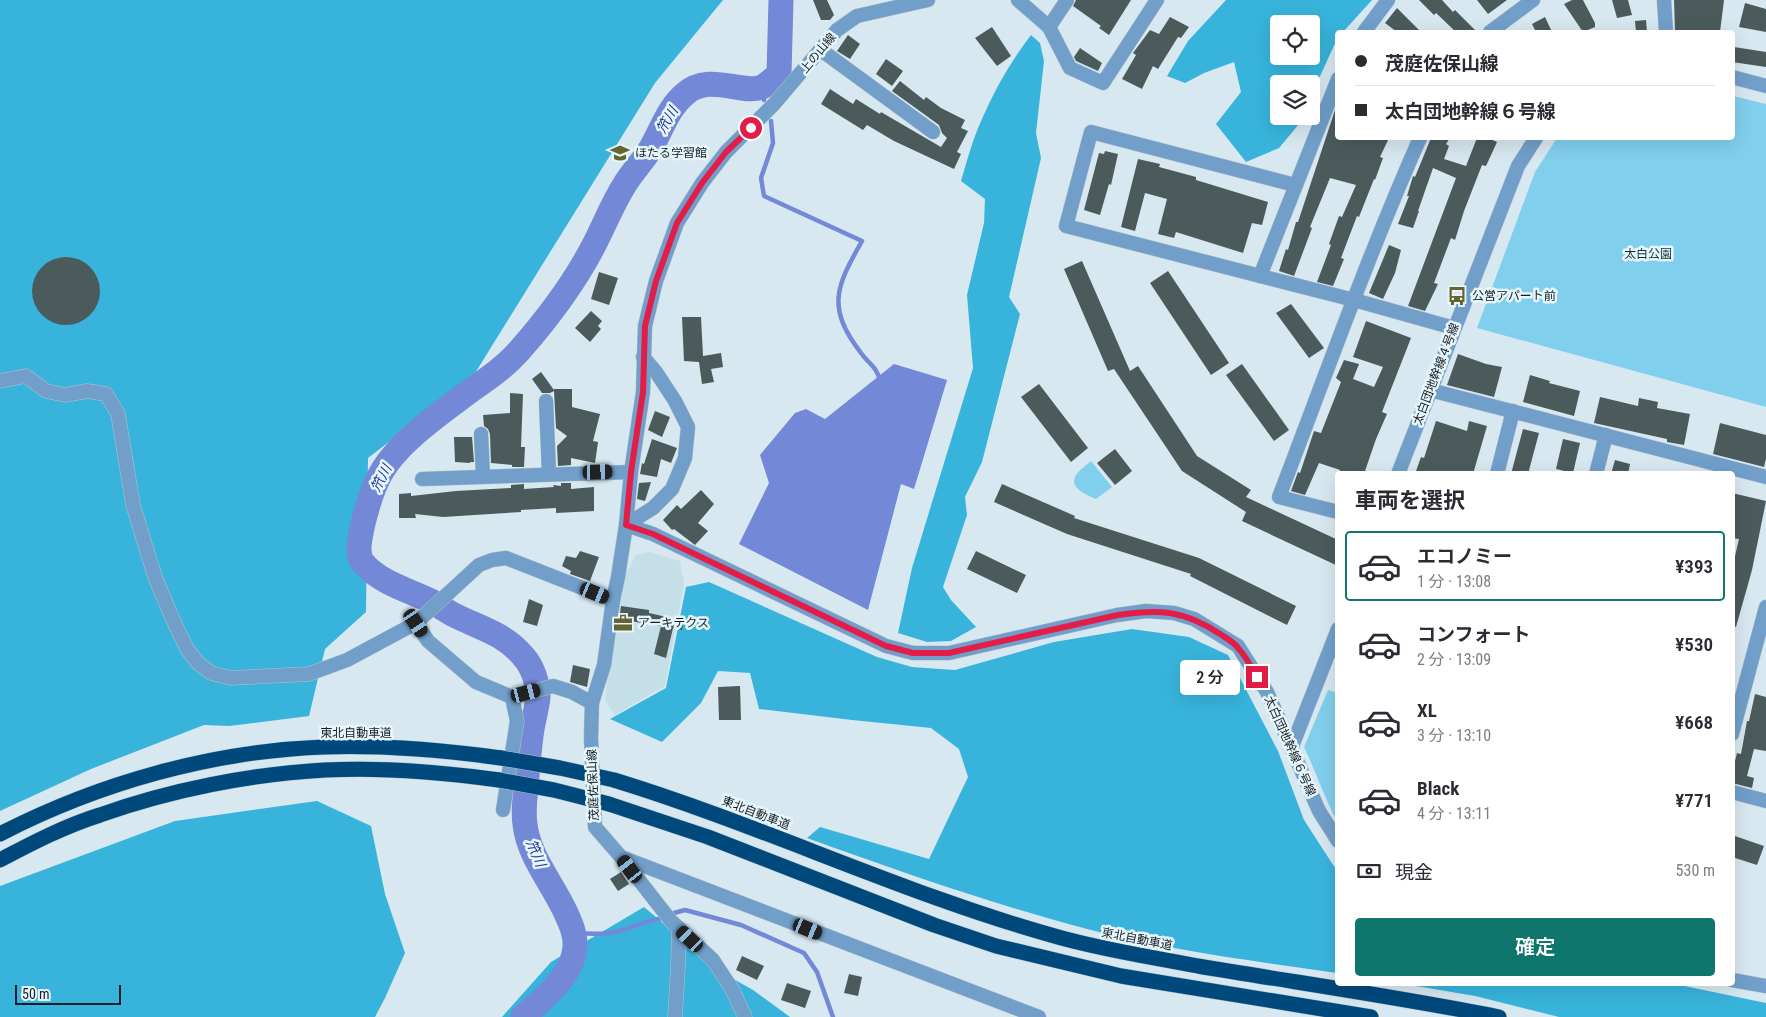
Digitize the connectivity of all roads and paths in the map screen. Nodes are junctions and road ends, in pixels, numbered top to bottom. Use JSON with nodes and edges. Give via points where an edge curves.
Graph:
{"nodes":[{"id":1,"x":928,"y":0,"type":"edge"},
{"id":2,"x":1018,"y":0,"type":"edge"},
{"id":3,"x":1067,"y":0,"type":"edge"},
{"id":4,"x":1157,"y":0,"type":"edge"},
{"id":5,"x":1388,"y":0,"type":"edge"},
{"id":6,"x":1534,"y":0,"type":"edge"},
{"id":7,"x":1664,"y":0,"type":"edge"},
{"id":8,"x":1049,"y":27,"type":"junction"},
{"id":9,"x":1366,"y":30,"type":"edge"},
{"id":10,"x":1492,"y":30,"type":"edge"},
{"id":11,"x":1666,"y":30,"type":"edge"},
{"id":12,"x":821,"y":50,"type":"junction"},
{"id":13,"x":1735,"y":78,"type":"edge"},
{"id":14,"x":1335,"y":86,"type":"edge"},
{"id":15,"x":1766,"y":86,"type":"edge"},
{"id":16,"x":774,"y":104,"type":"joint"},
{"id":17,"x":933,"y":132,"type":"dead end"},
{"id":18,"x":1419,"y":140,"type":"edge"},
{"id":19,"x":1535,"y":140,"type":"edge"},
{"id":20,"x":1295,"y":185,"type":"junction"},
{"id":21,"x":1260,"y":276,"type":"junction"},
{"id":22,"x":1354,"y":300,"type":"junction"},
{"id":23,"x":1454,"y":328,"type":"junction"},
{"id":24,"x":643,"y":358,"type":"junction"},
{"id":25,"x":0,"y":381,"type":"edge"},
{"id":26,"x":1430,"y":390,"type":"junction"},
{"id":27,"x":546,"y":401,"type":"dead end"},
{"id":28,"x":1513,"y":411,"type":"junction"},
{"id":29,"x":481,"y":434,"type":"dead end"},
{"id":30,"x":1606,"y":435,"type":"junction"},
{"id":31,"x":1700,"y":467,"type":"edge"},
{"id":32,"x":1399,"y":471,"type":"edge"},
{"id":33,"x":1498,"y":471,"type":"edge"},
{"id":34,"x":1597,"y":471,"type":"edge"},
{"id":35,"x":1729,"y":471,"type":"edge"},
{"id":36,"x":631,"y":472,"type":"junction"},
{"id":37,"x":1735,"y":472,"type":"edge"},
{"id":38,"x":549,"y":474,"type":"junction"},
{"id":39,"x":482,"y":476,"type":"junction"},
{"id":40,"x":1766,"y":476,"type":"edge"},
{"id":41,"x":422,"y":479,"type":"dead end"},
{"id":42,"x":1335,"y":511,"type":"edge"},
{"id":43,"x":626,"y":525,"type":"junction"},
{"id":44,"x":613,"y":600,"type":"junction"},
{"id":45,"x":1766,"y":607,"type":"edge"},
{"id":46,"x":421,"y":619,"type":"junction"},
{"id":47,"x":1335,"y":637,"type":"edge"},
{"id":48,"x":512,"y":697,"type":"junction"},
{"id":49,"x":592,"y":703,"type":"junction"},
{"id":50,"x":1735,"y":723,"type":"edge"},
{"id":51,"x":1291,"y":749,"type":"junction"},
{"id":52,"x":1735,"y":793,"type":"edge"},
{"id":53,"x":1766,"y":801,"type":"edge"},
{"id":54,"x":503,"y":810,"type":"dead end"},
{"id":55,"x":0,"y":834,"type":"edge"},
{"id":56,"x":1335,"y":836,"type":"edge"},
{"id":57,"x":621,"y":857,"type":"junction"},
{"id":58,"x":0,"y":860,"type":"edge"},
{"id":59,"x":675,"y":925,"type":"junction"},
{"id":60,"x":1735,"y":981,"type":"edge"},
{"id":61,"x":1766,"y":986,"type":"edge"},
{"id":62,"x":675,"y":1017,"type":"edge"},
{"id":63,"x":746,"y":1017,"type":"edge"},
{"id":64,"x":1039,"y":1017,"type":"edge"},
{"id":65,"x":1370,"y":1017,"type":"edge"},
{"id":66,"x":1499,"y":1017,"type":"edge"}],
"edges":[{"from":1,"to":12,"type":"street","name":"上の山線","via":[[857,16],[837,30]]},
{"from":2,"to":8,"type":"street"},
{"from":3,"to":8,"type":"street"},
{"from":4,"to":8,"type":"street","via":[[1103,83],[1070,68]]},
{"from":5,"to":9,"type":"street"},
{"from":6,"to":10,"type":"street"},
{"from":7,"to":11,"type":"street"},
{"from":12,"to":16,"type":"street","name":"上の山線"},
{"from":12,"to":17,"type":"street"},
{"from":13,"to":15,"type":"street"},
{"from":14,"to":20,"type":"street"},
{"from":16,"to":24,"type":"street","name":"茂庭佐保山線","via":[[726,152],[677,223],[656,281],[645,326]]},
{"from":18,"to":22,"type":"street"},
{"from":19,"to":23,"type":"street","name":"太白団地幹線４号線","via":[[1518,166]]},
{"from":20,"to":21,"type":"street"},
{"from":20,"to":21,"type":"street","via":[[1091,132],[1066,226]]},
{"from":21,"to":22,"type":"street"},
{"from":22,"to":23,"type":"street"},
{"from":22,"to":42,"type":"street","via":[[1279,497]]},
{"from":23,"to":26,"type":"street","name":"太白団地幹線４号線"},
{"from":24,"to":36,"type":"street","name":"茂庭佐保山線","via":[[643,392]]},
{"from":24,"to":43,"type":"street","via":[[676,400],[688,427],[685,458],[672,489],[653,508]]},
{"from":25,"to":46,"type":"street","via":[[26,376],[46,391],[65,395],[106,394],[118,414],[133,505],[154,577],[187,648],[211,673],[231,678],[309,674],[347,660]]},
{"from":26,"to":28,"type":"street"},
{"from":26,"to":32,"type":"street","name":"太白団地幹線４号線"},
{"from":27,"to":38,"type":"street"},
{"from":28,"to":30,"type":"street"},
{"from":28,"to":33,"type":"street"},
{"from":29,"to":39,"type":"street"},
{"from":30,"to":31,"type":"street"},
{"from":30,"to":34,"type":"street"},
{"from":31,"to":35,"type":"street"},
{"from":36,"to":38,"type":"street"},
{"from":36,"to":43,"type":"street","name":"茂庭佐保山線"},
{"from":37,"to":40,"type":"street"},
{"from":38,"to":39,"type":"street"},
{"from":39,"to":41,"type":"street"},
{"from":43,"to":44,"type":"street","name":"茂庭佐保山線"},
{"from":43,"to":51,"type":"street","name":"太白団地幹線６号線","via":[[653,534],[886,646],[913,653],[949,653],[1146,611],[1187,617],[1238,646],[1267,692]]},
{"from":44,"to":46,"type":"street","via":[[506,558],[479,565]]},
{"from":44,"to":49,"type":"street","name":"茂庭佐保山線","via":[[604,665]]},
{"from":45,"to":50,"type":"street"},
{"from":46,"to":48,"type":"street","via":[[428,641],[476,682]]},
{"from":47,"to":51,"type":"street"},
{"from":48,"to":49,"type":"street","via":[[553,686]]},
{"from":48,"to":54,"type":"street","via":[[517,721]]},
{"from":49,"to":57,"type":"street","name":"茂庭佐保山線","via":[[594,828]]},
{"from":51,"to":56,"type":"street","name":"太白団地幹線６号線","via":[[1319,812]]},
{"from":52,"to":53,"type":"street"},
{"from":55,"to":66,"type":"highway","name":"東北自動車道","bridge":true,"via":[[89,794],[144,776],[202,763],[265,752],[323,747],[441,750],[560,768],[614,780],[718,815],[946,903],[1061,938],[1120,952]]},
{"from":57,"to":59,"type":"street","name":"茂庭佐保山線"},
{"from":57,"to":64,"type":"street"},
{"from":58,"to":65,"type":"highway","bridge":true,"via":[[98,815],[208,785],[325,770],[444,773],[554,790],[609,804],[708,837],[996,946],[1121,976]]},
{"from":59,"to":62,"type":"street","via":[[678,966]]},
{"from":59,"to":63,"type":"street","name":"茂庭佐保山線","via":[[713,960]]},
{"from":60,"to":61,"type":"street"}]}
